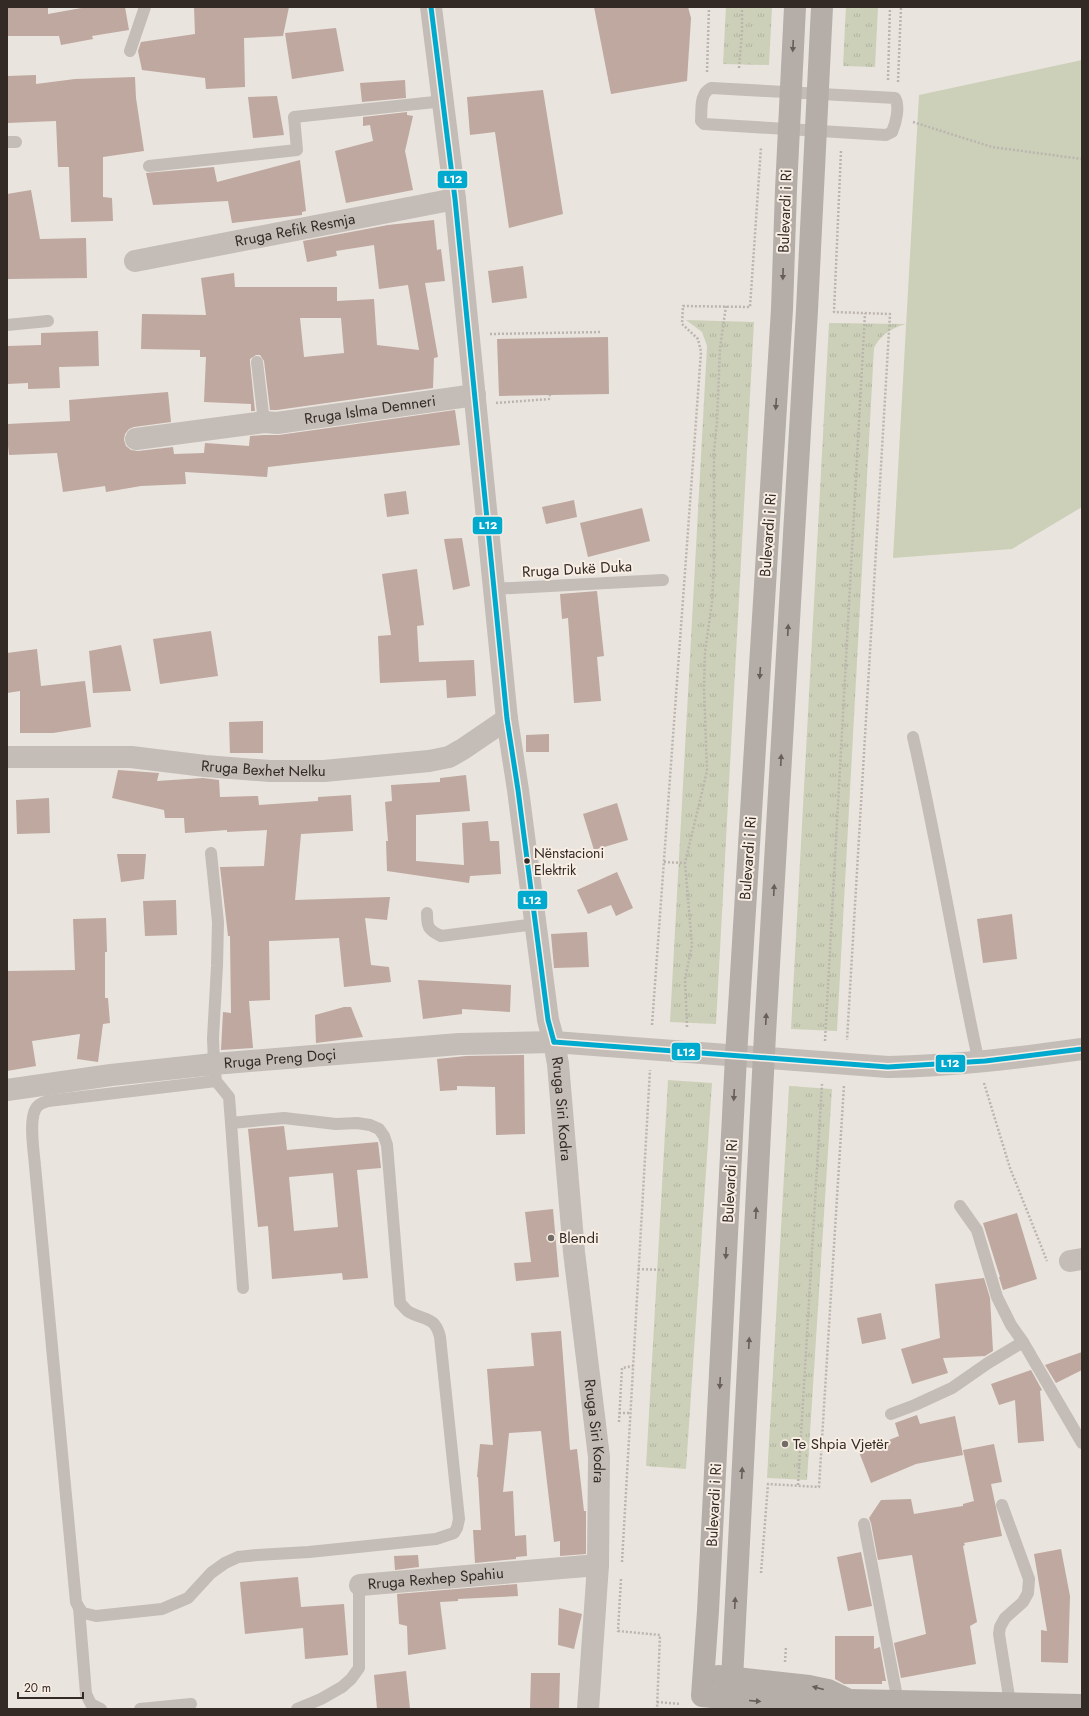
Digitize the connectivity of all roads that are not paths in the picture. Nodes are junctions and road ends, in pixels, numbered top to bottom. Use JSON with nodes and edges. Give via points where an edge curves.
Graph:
{"nodes":[{"id":1,"x":145,"y":7,"type":"edge"},
{"id":2,"x":431,"y":7,"type":"edge"},
{"id":3,"x":796,"y":7,"type":"edge"},
{"id":4,"x":822,"y":7,"type":"edge"},
{"id":5,"x":130,"y":51,"type":"dead end"},
{"id":6,"x":791,"y":92,"type":"junction"},
{"id":7,"x":818,"y":94,"type":"junction"},
{"id":8,"x":444,"y":101,"type":"junction"},
{"id":9,"x":789,"y":129,"type":"junction"},
{"id":10,"x":816,"y":131,"type":"junction"},
{"id":11,"x":149,"y":166,"type":"dead end"},
{"id":12,"x":455,"y":199,"type":"junction"},
{"id":13,"x":135,"y":261,"type":"dead end"},
{"id":14,"x":48,"y":321,"type":"dead end"},
{"id":15,"x":7,"y":325,"type":"edge"},
{"id":16,"x":257,"y":362,"type":"dead end"},
{"id":17,"x":476,"y":400,"type":"junction"},
{"id":18,"x":264,"y":422,"type":"junction"},
{"id":19,"x":136,"y":439,"type":"dead end"},
{"id":20,"x":663,"y":580,"type":"dead end"},
{"id":21,"x":493,"y":589,"type":"junction"},
{"id":22,"x":507,"y":719,"type":"junction"},
{"id":23,"x":913,"y":737,"type":"dead end"},
{"id":24,"x":7,"y":757,"type":"edge"},
{"id":25,"x":211,"y":853,"type":"dead end"},
{"id":26,"x":427,"y":913,"type":"dead end"},
{"id":27,"x":536,"y":924,"type":"junction"},
{"id":28,"x":554,"y":1042,"type":"junction"},
{"id":29,"x":1082,"y":1049,"type":"edge"},
{"id":30,"x":736,"y":1056,"type":"junction"},
{"id":31,"x":764,"y":1058,"type":"junction"},
{"id":32,"x":979,"y":1063,"type":"junction"},
{"id":33,"x":215,"y":1072,"type":"junction"},
{"id":34,"x":7,"y":1090,"type":"edge"},
{"id":35,"x":231,"y":1123,"type":"junction"},
{"id":36,"x":960,"y":1206,"type":"dead end"},
{"id":37,"x":243,"y":1288,"type":"dead end"},
{"id":38,"x":1023,"y":1342,"type":"junction"},
{"id":39,"x":891,"y":1414,"type":"dead end"},
{"id":40,"x":1082,"y":1443,"type":"edge"},
{"id":41,"x":1002,"y":1506,"type":"dead end"},
{"id":42,"x":864,"y":1524,"type":"dead end"},
{"id":43,"x":598,"y":1565,"type":"junction"},
{"id":44,"x":360,"y":1586,"type":"joint"},
{"id":45,"x":79,"y":1608,"type":"junction"},
{"id":46,"x":732,"y":1678,"type":"junction"},
{"id":47,"x":703,"y":1696,"type":"edge"},
{"id":48,"x":850,"y":1700,"type":"junction"},
{"id":49,"x":898,"y":1702,"type":"junction"},
{"id":50,"x":1010,"y":1703,"type":"junction"},
{"id":51,"x":191,"y":1704,"type":"dead end"},
{"id":52,"x":731,"y":1704,"type":"edge"},
{"id":53,"x":1082,"y":1705,"type":"edge"},
{"id":54,"x":101,"y":1709,"type":"edge"},
{"id":55,"x":140,"y":1709,"type":"edge"},
{"id":56,"x":297,"y":1709,"type":"edge"},
{"id":57,"x":588,"y":1709,"type":"edge"}],
"edges":[{"from":1,"to":5,"type":"lane"},
{"from":2,"to":8,"type":"street","name":"Rruga Siri Kodra"},
{"from":3,"to":6,"type":"main road","name":"Bulevardi i Ri","one_way":true},
{"from":4,"to":7,"type":"main road","name":"Bulevardi i Ri"},
{"from":6,"to":7,"type":"lane"},
{"from":6,"to":9,"type":"main road","name":"Bulevardi i Ri"},
{"from":6,"to":9,"type":"lane","via":[[711,88],[702,96],[701,121],[704,124]]},
{"from":7,"to":10,"type":"main road","name":"Bulevardi i Ri"},
{"from":7,"to":10,"type":"lane","via":[[893,100],[896,117],[892,132],[886,135]]},
{"from":8,"to":11,"type":"lane","via":[[294,117],[298,150]]},
{"from":8,"to":12,"type":"street","name":"Rruga Siri Kodra"},
{"from":9,"to":10,"type":"lane"},
{"from":9,"to":30,"type":"main road","name":"Bulevardi i Ri","one_way":true,"via":[[782,309]]},
{"from":31,"to":10,"type":"main road","name":"Bulevardi i Ri","one_way":true},
{"from":12,"to":13,"type":"street","name":"Rruga Refik Resmja"},
{"from":12,"to":17,"type":"street","name":"Rruga Siri Kodra"},
{"from":14,"to":15,"type":"lane"},
{"from":16,"to":18,"type":"lane"},
{"from":17,"to":18,"type":"street","name":"Rruga Islma Demneri","via":[[277,424]]},
{"from":17,"to":21,"type":"street","name":"Rruga Siri Kodra"},
{"from":18,"to":19,"type":"street","name":"Rruga Islma Demneri"},
{"from":20,"to":21,"type":"lane","name":"Rruga Dukë Duka"},
{"from":21,"to":22,"type":"street","name":"Rruga Siri Kodra"},
{"from":22,"to":24,"type":"street","name":"Rruga Bexhet Nelku","via":[[449,757],[324,771],[248,769],[131,757]]},
{"from":22,"to":27,"type":"street","name":"Rruga Siri Kodra"},
{"from":23,"to":32,"type":"lane"},
{"from":25,"to":33,"type":"lane","via":[[218,922],[213,1038]]},
{"from":26,"to":27,"type":"lane","via":[[427,924],[432,932],[441,936]]},
{"from":27,"to":28,"type":"street","name":"Rruga Siri Kodra","via":[[548,1020]]},
{"from":28,"to":30,"type":"street","name":"Rruga Preng Doçi"},
{"from":28,"to":33,"type":"street","name":"Rruga Preng Doçi","via":[[459,1044]]},
{"from":28,"to":43,"type":"street","name":"Rruga Siri Kodra","via":[[574,1252],[599,1457]]},
{"from":29,"to":32,"type":"street","name":"Rruga Preng Doçi"},
{"from":30,"to":31,"type":"street","name":"Rruga Preng Doçi"},
{"from":30,"to":47,"type":"main road","name":"Bulevardi i Ri","one_way":true},
{"from":31,"to":32,"type":"street","name":"Rruga Preng Doçi","via":[[845,1073]]},
{"from":46,"to":31,"type":"main road","name":"Bulevardi i Ri","one_way":true},
{"from":33,"to":34,"type":"street","name":"Rruga Preng Doçi","via":[[104,1076]]},
{"from":33,"to":35,"type":"lane","via":[[229,1097]]},
{"from":33,"to":45,"type":"lane","via":[[48,1101],[38,1105],[33,1112],[36,1174],[76,1602]]},
{"from":35,"to":37,"type":"lane"},
{"from":35,"to":45,"type":"lane","via":[[284,1118],[336,1124],[357,1123],[379,1129],[384,1136],[400,1303],[409,1312],[430,1320],[438,1328],[440,1337],[458,1528],[454,1534],[436,1539],[238,1557],[211,1573],[188,1598],[162,1609],[96,1616],[84,1613]]},
{"from":36,"to":38,"type":"lane","via":[[977,1230],[997,1297]]},
{"from":38,"to":39,"type":"lane","via":[[952,1388]]},
{"from":38,"to":40,"type":"lane"},
{"from":41,"to":50,"type":"lane","via":[[1029,1579],[1028,1593],[1023,1602],[1005,1618],[1000,1627]]},
{"from":42,"to":49,"type":"lane"},
{"from":43,"to":44,"type":"street","name":"Rruga Rexhep Spahiu"},
{"from":43,"to":57,"type":"street","name":"Rruga Siri Kodra"},
{"from":44,"to":56,"type":"lane","name":"Rruga Rexhep Spahiu","via":[[360,1668],[342,1687]]},
{"from":45,"to":54,"type":"lane","via":[[86,1694],[91,1704]]},
{"from":46,"to":47,"type":"main road"},
{"from":48,"to":46,"type":"main road","one_way":true,"via":[[828,1690],[809,1686]]},
{"from":46,"to":52,"type":"main road","name":"Bulevardi i Ri"},
{"from":47,"to":52,"type":"main road"},
{"from":48,"to":49,"type":"main road"},
{"from":52,"to":48,"type":"main road","one_way":true,"via":[[808,1706]]},
{"from":49,"to":50,"type":"main road"},
{"from":50,"to":53,"type":"main road"},
{"from":51,"to":55,"type":"lane"}]}
